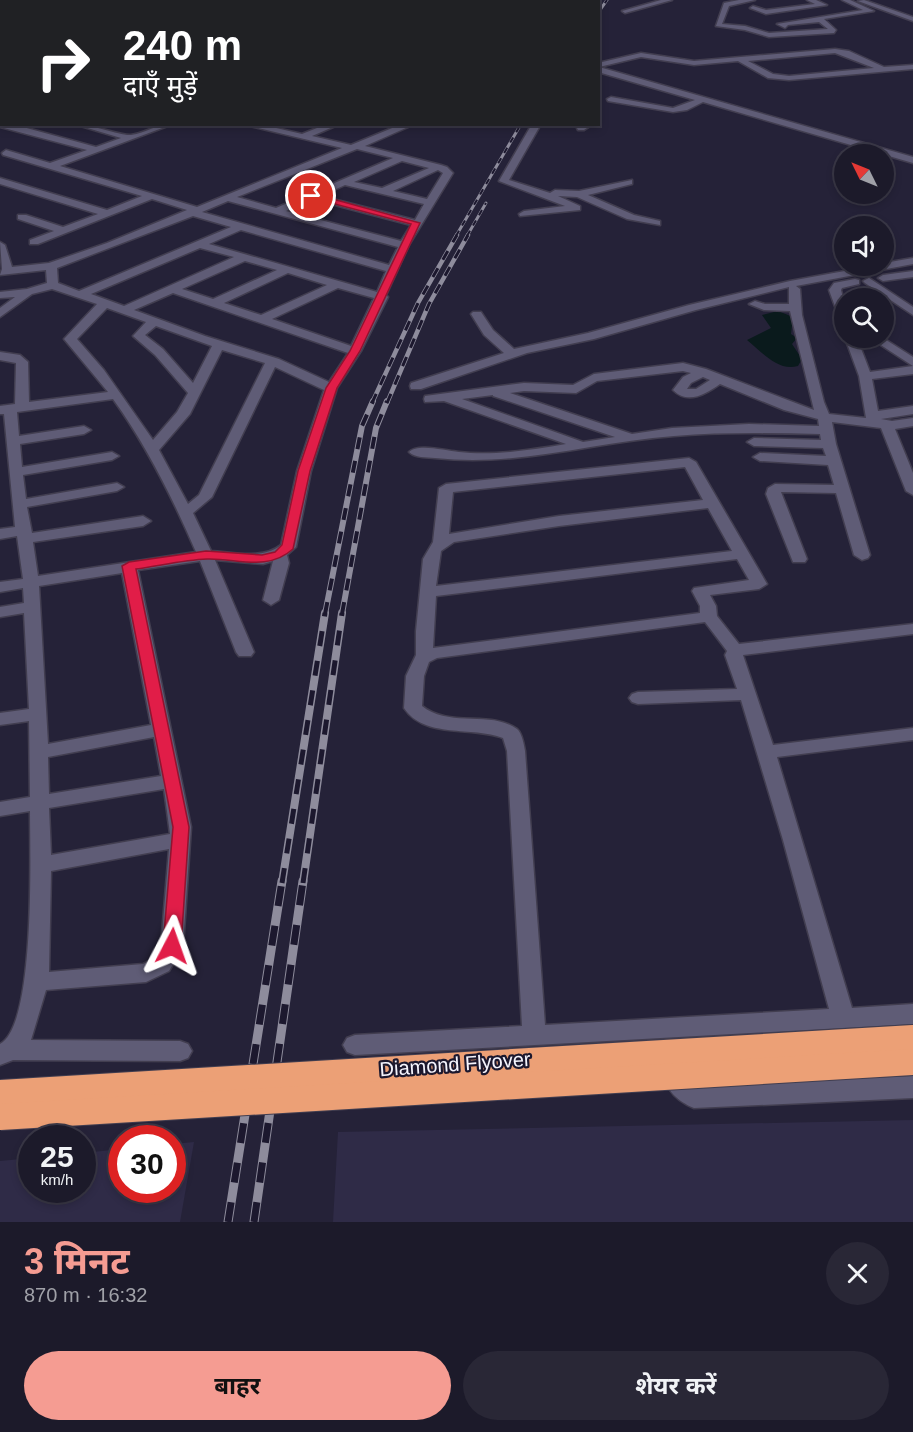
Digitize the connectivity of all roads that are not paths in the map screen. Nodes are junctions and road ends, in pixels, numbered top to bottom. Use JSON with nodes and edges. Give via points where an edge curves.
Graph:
{"nodes":[{"id":1,"x":669,"y":0,"type":"edge"},
{"id":2,"x":810,"y":0,"type":"edge"},
{"id":3,"x":858,"y":0,"type":"edge"},
{"id":4,"x":844,"y":1,"type":"edge"},
{"id":5,"x":773,"y":3,"type":"dead end"},
{"id":6,"x":830,"y":3,"type":"dead end"},
{"id":7,"x":752,"y":4,"type":"edge"},
{"id":8,"x":822,"y":4,"type":"junction"},
{"id":9,"x":791,"y":10,"type":"junction"},
{"id":10,"x":625,"y":11,"type":"dead end"},
{"id":11,"x":913,"y":19,"type":"edge"},
{"id":12,"x":818,"y":20,"type":"junction"},
{"id":13,"x":780,"y":24,"type":"junction"},
{"id":14,"x":750,"y":29,"type":"junction"},
{"id":15,"x":801,"y":33,"type":"junction"},
{"id":16,"x":739,"y":59,"type":"junction"},
{"id":17,"x":684,"y":62,"type":"junction"},
{"id":18,"x":600,"y":66,"type":"edge"},
{"id":19,"x":663,"y":66,"type":"dead end"},
{"id":20,"x":913,"y":67,"type":"edge"},
{"id":21,"x":600,"y":68,"type":"edge"},
{"id":22,"x":884,"y":70,"type":"junction"},
{"id":23,"x":642,"y":71,"type":"dead end"},
{"id":24,"x":621,"y":75,"type":"junction"},
{"id":25,"x":636,"y":79,"type":"junction"},
{"id":26,"x":620,"y":87,"type":"dead end"},
{"id":27,"x":611,"y":99,"type":"dead end"},
{"id":28,"x":702,"y":99,"type":"junction"},
{"id":29,"x":627,"y":102,"type":"junction"},
{"id":30,"x":602,"y":107,"type":"dead end"},
{"id":31,"x":7,"y":126,"type":"edge"},
{"id":32,"x":86,"y":126,"type":"edge"},
{"id":33,"x":160,"y":126,"type":"edge"},
{"id":34,"x":255,"y":126,"type":"edge"},
{"id":35,"x":331,"y":126,"type":"edge"},
{"id":36,"x":406,"y":126,"type":"edge"},
{"id":37,"x":536,"y":126,"type":"edge"},
{"id":38,"x":302,"y":137,"type":"junction"},
{"id":39,"x":131,"y":138,"type":"junction"},
{"id":40,"x":354,"y":147,"type":"junction"},
{"id":41,"x":97,"y":150,"type":"junction"},
{"id":42,"x":6,"y":153,"type":"dead end"},
{"id":43,"x":403,"y":157,"type":"junction"},
{"id":44,"x":913,"y":159,"type":"edge"},
{"id":45,"x":48,"y":167,"type":"junction"},
{"id":46,"x":438,"y":167,"type":"junction"},
{"id":47,"x":0,"y":181,"type":"edge"},
{"id":48,"x":343,"y":182,"type":"junction"},
{"id":49,"x":629,"y":182,"type":"dead end"},
{"id":50,"x":384,"y":191,"type":"junction"},
{"id":51,"x":542,"y":194,"type":"junction"},
{"id":52,"x":579,"y":194,"type":"junction"},
{"id":53,"x":152,"y":196,"type":"junction"},
{"id":54,"x":311,"y":196,"type":"junction"},
{"id":55,"x":228,"y":198,"type":"junction"},
{"id":56,"x":429,"y":202,"type":"junction"},
{"id":57,"x":195,"y":211,"type":"junction"},
{"id":58,"x":277,"y":211,"type":"junction"},
{"id":59,"x":107,"y":213,"type":"junction"},
{"id":60,"x":524,"y":214,"type":"dead end"},
{"id":61,"x":22,"y":217,"type":"dead end"},
{"id":62,"x":416,"y":223,"type":"junction"},
{"id":63,"x":656,"y":223,"type":"dead end"},
{"id":64,"x":239,"y":227,"type":"junction"},
{"id":65,"x":63,"y":230,"type":"junction"},
{"id":66,"x":34,"y":242,"type":"dead end"},
{"id":67,"x":200,"y":244,"type":"junction"},
{"id":68,"x":404,"y":245,"type":"junction"},
{"id":69,"x":1,"y":248,"type":"edge"},
{"id":70,"x":244,"y":257,"type":"junction"},
{"id":71,"x":913,"y":261,"type":"edge"},
{"id":72,"x":51,"y":266,"type":"junction"},
{"id":73,"x":286,"y":270,"type":"junction"},
{"id":74,"x":393,"y":270,"type":"junction"},
{"id":75,"x":4,"y":272,"type":"edge"},
{"id":76,"x":913,"y":274,"type":"edge"},
{"id":77,"x":869,"y":280,"type":"junction"},
{"id":78,"x":53,"y":285,"type":"junction"},
{"id":79,"x":335,"y":285,"type":"junction"},
{"id":80,"x":836,"y":288,"type":"edge"},
{"id":81,"x":172,"y":289,"type":"junction"},
{"id":82,"x":28,"y":292,"type":"junction"},
{"id":83,"x":0,"y":295,"type":"edge"},
{"id":84,"x":80,"y":295,"type":"junction"},
{"id":85,"x":382,"y":297,"type":"junction"},
{"id":86,"x":214,"y":303,"type":"junction"},
{"id":87,"x":104,"y":304,"type":"junction"},
{"id":88,"x":123,"y":310,"type":"junction"},
{"id":89,"x":726,"y":310,"type":"dead end"},
{"id":90,"x":913,"y":312,"type":"edge"},
{"id":91,"x":0,"y":314,"type":"edge"},
{"id":92,"x":477,"y":314,"type":"dead end"},
{"id":93,"x":262,"y":319,"type":"junction"},
{"id":94,"x":154,"y":322,"type":"junction"},
{"id":95,"x":219,"y":344,"type":"junction"},
{"id":96,"x":855,"y":348,"type":"edge"},
{"id":97,"x":891,"y":348,"type":"edge"},
{"id":98,"x":355,"y":351,"type":"junction"},
{"id":99,"x":512,"y":354,"type":"junction"},
{"id":100,"x":0,"y":356,"type":"edge"},
{"id":101,"x":272,"y":361,"type":"junction"},
{"id":102,"x":913,"y":362,"type":"edge"},
{"id":103,"x":913,"y":370,"type":"edge"},
{"id":104,"x":702,"y":372,"type":"junction"},
{"id":105,"x":865,"y":376,"type":"junction"},
{"id":106,"x":719,"y":379,"type":"junction"},
{"id":107,"x":416,"y":386,"type":"dead end"},
{"id":108,"x":332,"y":388,"type":"junction"},
{"id":109,"x":576,"y":389,"type":"junction"},
{"id":110,"x":491,"y":390,"type":"junction"},
{"id":111,"x":193,"y":391,"type":"junction"},
{"id":112,"x":116,"y":395,"type":"junction"},
{"id":113,"x":11,"y":409,"type":"edge"},
{"id":114,"x":548,"y":410,"type":"junction"},
{"id":115,"x":913,"y":410,"type":"edge"},
{"id":116,"x":878,"y":421,"type":"junction"},
{"id":117,"x":913,"y":422,"type":"edge"},
{"id":118,"x":825,"y":423,"type":"junction"},
{"id":119,"x":5,"y":426,"type":"edge"},
{"id":120,"x":84,"y":430,"type":"dead end"},
{"id":121,"x":629,"y":437,"type":"junction"},
{"id":122,"x":754,"y":442,"type":"dead end"},
{"id":123,"x":829,"y":444,"type":"junction"},
{"id":124,"x":582,"y":445,"type":"junction"},
{"id":125,"x":152,"y":450,"type":"junction"},
{"id":126,"x":9,"y":451,"type":"edge"},
{"id":127,"x":416,"y":452,"type":"dead end"},
{"id":128,"x":112,"y":456,"type":"dead end"},
{"id":129,"x":760,"y":457,"type":"dead end"},
{"id":130,"x":835,"y":461,"type":"junction"},
{"id":131,"x":16,"y":480,"type":"junction"},
{"id":132,"x":912,"y":486,"type":"edge"},
{"id":133,"x":117,"y":487,"type":"dead end"},
{"id":134,"x":843,"y":489,"type":"junction"},
{"id":135,"x":0,"y":490,"type":"edge"},
{"id":136,"x":713,"y":503,"type":"junction"},
{"id":137,"x":20,"y":504,"type":"junction"},
{"id":138,"x":184,"y":512,"type":"junction"},
{"id":139,"x":143,"y":521,"type":"dead end"},
{"id":140,"x":0,"y":534,"type":"edge"},
{"id":141,"x":24,"y":534,"type":"junction"},
{"id":142,"x":441,"y":542,"type":"junction"},
{"id":143,"x":279,"y":554,"type":"junction"},
{"id":144,"x":743,"y":554,"type":"junction"},
{"id":145,"x":206,"y":555,"type":"junction"},
{"id":146,"x":862,"y":555,"type":"dead end"},
{"id":147,"x":800,"y":559,"type":"dead end"},
{"id":148,"x":129,"y":566,"type":"junction"},
{"id":149,"x":31,"y":582,"type":"junction"},
{"id":150,"x":0,"y":587,"type":"edge"},
{"id":151,"x":428,"y":592,"type":"junction"},
{"id":152,"x":271,"y":600,"type":"dead end"},
{"id":153,"x":32,"y":606,"type":"junction"},
{"id":154,"x":0,"y":612,"type":"edge"},
{"id":155,"x":709,"y":617,"type":"junction"},
{"id":156,"x":913,"y":629,"type":"edge"},
{"id":157,"x":736,"y":650,"type":"junction"},
{"id":158,"x":245,"y":652,"type":"dead end"},
{"id":159,"x":425,"y":657,"type":"junction"},
{"id":160,"x":748,"y":694,"type":"junction"},
{"id":161,"x":638,"y":698,"type":"dead end"},
{"id":162,"x":38,"y":714,"type":"junction"},
{"id":163,"x":0,"y":719,"type":"edge"},
{"id":164,"x":162,"y":729,"type":"junction"},
{"id":165,"x":913,"y":734,"type":"edge"},
{"id":166,"x":39,"y":752,"type":"junction"},
{"id":167,"x":766,"y":752,"type":"junction"},
{"id":168,"x":172,"y":781,"type":"junction"},
{"id":169,"x":39,"y":801,"type":"junction"},
{"id":170,"x":0,"y":809,"type":"edge"},
{"id":171,"x":180,"y":840,"type":"junction"},
{"id":172,"x":40,"y":865,"type":"junction"},
{"id":173,"x":37,"y":982,"type":"junction"},
{"id":174,"x":913,"y":1014,"type":"edge"},
{"id":175,"x":843,"y":1018,"type":"junction"},
{"id":176,"x":668,"y":1028,"type":"junction"},
{"id":177,"x":534,"y":1035,"type":"junction"},
{"id":178,"x":913,"y":1038,"type":"edge"},
{"id":179,"x":355,"y":1045,"type":"dead end"},
{"id":180,"x":180,"y":1051,"type":"dead end"},
{"id":181,"x":6,"y":1052,"type":"edge"},
{"id":182,"x":913,"y":1062,"type":"edge"},
{"id":183,"x":913,"y":1087,"type":"edge"},
{"id":184,"x":0,"y":1093,"type":"edge"},
{"id":185,"x":0,"y":1118,"type":"edge"}],
"edges":[{"from":1,"to":10,"type":"street"},
{"from":2,"to":8,"type":"street"},
{"from":3,"to":11,"type":"street"},
{"from":4,"to":12,"type":"street","via":[[871,11]]},
{"from":5,"to":9,"type":"street"},
{"from":6,"to":8,"type":"street"},
{"from":7,"to":9,"type":"street","via":[[766,12]]},
{"from":7,"to":14,"type":"street"},
{"from":7,"to":14,"type":"street","via":[[726,4],[718,25]]},
{"from":8,"to":9,"type":"street"},
{"from":9,"to":12,"type":"street"},
{"from":12,"to":13,"type":"street"},
{"from":12,"to":15,"type":"street","via":[[834,31]]},
{"from":13,"to":14,"type":"street"},
{"from":13,"to":15,"type":"street"},
{"from":14,"to":15,"type":"street","via":[[764,34]]},
{"from":16,"to":17,"type":"street"},
{"from":16,"to":22,"type":"street","via":[[842,52]]},
{"from":16,"to":22,"type":"street","via":[[779,77],[810,78]]},
{"from":17,"to":18,"type":"street","via":[[641,55]]},
{"from":17,"to":19,"type":"street"},
{"from":20,"to":22,"type":"street"},
{"from":21,"to":24,"type":"street"},
{"from":23,"to":24,"type":"street"},
{"from":24,"to":25,"type":"street"},
{"from":25,"to":26,"type":"street"},
{"from":25,"to":28,"type":"street"},
{"from":27,"to":29,"type":"street"},
{"from":28,"to":29,"type":"street","via":[[673,110]]},
{"from":28,"to":44,"type":"street"},
{"from":29,"to":30,"type":"street"},
{"from":31,"to":41,"type":"street"},
{"from":32,"to":39,"type":"street"},
{"from":33,"to":39,"type":"street"},
{"from":34,"to":38,"type":"street"},
{"from":35,"to":38,"type":"street"},
{"from":36,"to":40,"type":"street"},
{"from":37,"to":51,"type":"street","via":[[504,181]]},
{"from":38,"to":40,"type":"street"},
{"from":39,"to":41,"type":"street"},
{"from":40,"to":43,"type":"street"},
{"from":40,"to":55,"type":"street"},
{"from":41,"to":45,"type":"street"},
{"from":42,"to":45,"type":"street"},
{"from":43,"to":46,"type":"street"},
{"from":43,"to":48,"type":"street"},
{"from":45,"to":53,"type":"street"},
{"from":46,"to":50,"type":"street"},
{"from":46,"to":56,"type":"street","via":[[448,173]]},
{"from":47,"to":59,"type":"street"},
{"from":48,"to":50,"type":"street"},
{"from":48,"to":54,"type":"street"},
{"from":49,"to":52,"type":"street"},
{"from":50,"to":56,"type":"street"},
{"from":51,"to":52,"type":"street"},
{"from":51,"to":60,"type":"street","via":[[577,208]]},
{"from":52,"to":63,"type":"street","via":[[631,217]]},
{"from":53,"to":57,"type":"street"},
{"from":53,"to":59,"type":"street"},
{"from":54,"to":58,"type":"street"},
{"from":54,"to":62,"type":"street"},
{"from":55,"to":57,"type":"street"},
{"from":55,"to":58,"type":"street"},
{"from":56,"to":62,"type":"street"},
{"from":57,"to":64,"type":"street"},
{"from":57,"to":72,"type":"street"},
{"from":58,"to":68,"type":"street"},
{"from":59,"to":65,"type":"street"},
{"from":61,"to":65,"type":"street"},
{"from":62,"to":68,"type":"street"},
{"from":64,"to":67,"type":"street"},
{"from":64,"to":74,"type":"street"},
{"from":65,"to":66,"type":"street"},
{"from":67,"to":70,"type":"street"},
{"from":67,"to":84,"type":"street"},
{"from":68,"to":74,"type":"street"},
{"from":69,"to":75,"type":"street"},
{"from":70,"to":73,"type":"street"},
{"from":70,"to":81,"type":"street"},
{"from":71,"to":99,"type":"street","via":[[790,284]]},
{"from":72,"to":75,"type":"street"},
{"from":72,"to":78,"type":"street"},
{"from":73,"to":79,"type":"street"},
{"from":73,"to":86,"type":"street"},
{"from":74,"to":85,"type":"street"},
{"from":76,"to":77,"type":"street"},
{"from":77,"to":80,"type":"street","via":[[845,282]]},
{"from":77,"to":90,"type":"street"},
{"from":78,"to":82,"type":"street"},
{"from":78,"to":84,"type":"street"},
{"from":79,"to":85,"type":"street"},
{"from":79,"to":93,"type":"street"},
{"from":81,"to":86,"type":"street"},
{"from":81,"to":88,"type":"street"},
{"from":82,"to":83,"type":"street"},
{"from":82,"to":91,"type":"street"},
{"from":84,"to":87,"type":"street"},
{"from":85,"to":98,"type":"street"},
{"from":86,"to":93,"type":"street"},
{"from":87,"to":88,"type":"street"},
{"from":87,"to":112,"type":"street","via":[[70,339]]},
{"from":88,"to":94,"type":"street"},
{"from":89,"to":118,"type":"street","via":[[755,304],[764,308],[795,297]]},
{"from":92,"to":99,"type":"street","via":[[488,332]]},
{"from":93,"to":98,"type":"street"},
{"from":94,"to":95,"type":"street"},
{"from":94,"to":111,"type":"street","via":[[139,336],[159,352]]},
{"from":95,"to":101,"type":"street"},
{"from":95,"to":111,"type":"street"},
{"from":96,"to":105,"type":"street"},
{"from":97,"to":102,"type":"street"},
{"from":98,"to":108,"type":"street"},
{"from":99,"to":107,"type":"street"},
{"from":100,"to":113,"type":"street","via":[[22,362]]},
{"from":101,"to":108,"type":"street"},
{"from":101,"to":138,"type":"street","via":[[205,496]]},
{"from":103,"to":105,"type":"street"},
{"from":104,"to":106,"type":"street"},
{"from":104,"to":106,"type":"street","via":[[687,380],[680,390],[694,394]]},
{"from":104,"to":109,"type":"street","via":[[683,367],[594,378]]},
{"from":105,"to":116,"type":"street"},
{"from":106,"to":118,"type":"street"},
{"from":108,"to":143,"type":"street","via":[[304,471],[288,547]]},
{"from":109,"to":110,"type":"street"},
{"from":109,"to":114,"type":"street"},
{"from":110,"to":114,"type":"street"},
{"from":110,"to":124,"type":"street","via":[[437,398]]},
{"from":111,"to":125,"type":"street","via":[[183,414]]},
{"from":112,"to":113,"type":"street"},
{"from":112,"to":125,"type":"street"},
{"from":113,"to":119,"type":"street"},
{"from":114,"to":121,"type":"street"},
{"from":115,"to":116,"type":"street"},
{"from":116,"to":117,"type":"street"},
{"from":116,"to":118,"type":"street"},
{"from":116,"to":132,"type":"street"},
{"from":118,"to":121,"type":"street"},
{"from":118,"to":123,"type":"street"},
{"from":119,"to":126,"type":"street"},
{"from":120,"to":126,"type":"street"},
{"from":121,"to":124,"type":"street"},
{"from":122,"to":123,"type":"street"},
{"from":123,"to":130,"type":"street"},
{"from":124,"to":127,"type":"street","via":[[530,454],[464,457]]},
{"from":125,"to":138,"type":"street"},
{"from":126,"to":131,"type":"street"},
{"from":128,"to":131,"type":"street"},
{"from":129,"to":130,"type":"street"},
{"from":130,"to":134,"type":"street"},
{"from":131,"to":135,"type":"street"},
{"from":131,"to":137,"type":"street"},
{"from":133,"to":137,"type":"street"},
{"from":134,"to":146,"type":"street"},
{"from":134,"to":147,"type":"street","via":[[775,488],[773,494]]},
{"from":136,"to":142,"type":"street","via":[[559,521]]},
{"from":136,"to":142,"type":"street","via":[[689,462],[446,488]]},
{"from":136,"to":144,"type":"street"},
{"from":137,"to":141,"type":"street"},
{"from":138,"to":145,"type":"street"},
{"from":139,"to":141,"type":"street"},
{"from":140,"to":141,"type":"street"},
{"from":141,"to":149,"type":"street"},
{"from":142,"to":151,"type":"street","via":[[432,551]]},
{"from":143,"to":145,"type":"street","via":[[263,559]]},
{"from":143,"to":152,"type":"street","via":[[281,563]]},
{"from":144,"to":151,"type":"street"},
{"from":144,"to":155,"type":"street","via":[[759,584],[700,591]]},
{"from":145,"to":148,"type":"street"},
{"from":145,"to":158,"type":"street"},
{"from":148,"to":149,"type":"street"},
{"from":148,"to":164,"type":"street"},
{"from":149,"to":150,"type":"street"},
{"from":149,"to":153,"type":"street"},
{"from":151,"to":159,"type":"street"},
{"from":153,"to":154,"type":"street"},
{"from":153,"to":162,"type":"street"},
{"from":155,"to":157,"type":"street"},
{"from":155,"to":159,"type":"street"},
{"from":156,"to":157,"type":"street"},
{"from":157,"to":160,"type":"street","via":[[734,658]]},
{"from":159,"to":177,"type":"street","via":[[415,676],[413,708],[419,716],[430,721],[497,727],[511,734],[516,751]]},
{"from":160,"to":161,"type":"street"},
{"from":160,"to":167,"type":"street"},
{"from":162,"to":163,"type":"street"},
{"from":162,"to":166,"type":"street"},
{"from":164,"to":166,"type":"street"},
{"from":164,"to":168,"type":"street"},
{"from":165,"to":167,"type":"street"},
{"from":166,"to":169,"type":"street"},
{"from":167,"to":175,"type":"street"},
{"from":168,"to":169,"type":"street"},
{"from":168,"to":171,"type":"street"},
{"from":169,"to":170,"type":"street"},
{"from":169,"to":172,"type":"street"},
{"from":171,"to":172,"type":"street"},
{"from":171,"to":173,"type":"street","via":[[172,946],[161,964],[146,973]]},
{"from":172,"to":173,"type":"street"},
{"from":173,"to":181,"type":"street","via":[[23,1032]]},
{"from":174,"to":175,"type":"street"},
{"from":175,"to":176,"type":"street"},
{"from":176,"to":177,"type":"street"},
{"from":176,"to":183,"type":"street","via":[[680,1088],[694,1097]]},
{"from":177,"to":179,"type":"street"},
{"from":178,"to":184,"type":"highway","name":"Diamond Flyover","bridge":true},
{"from":180,"to":181,"type":"street"},
{"from":182,"to":185,"type":"highway","name":"Diamond Flyover","bridge":true}]}
